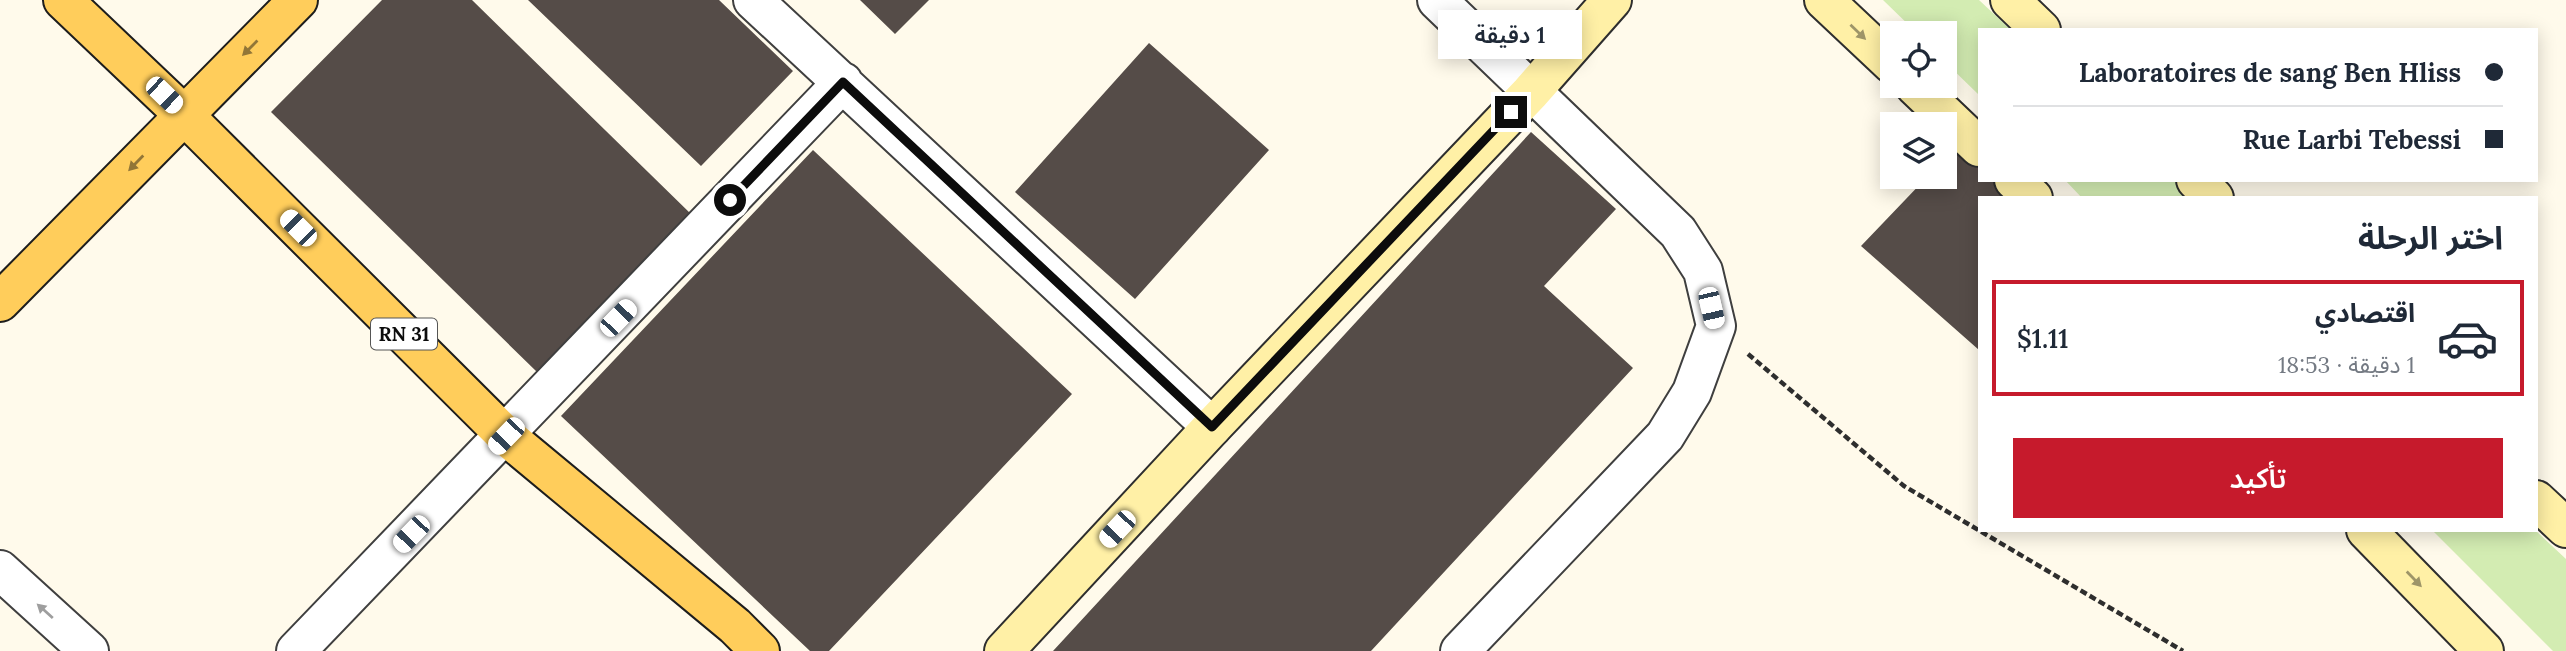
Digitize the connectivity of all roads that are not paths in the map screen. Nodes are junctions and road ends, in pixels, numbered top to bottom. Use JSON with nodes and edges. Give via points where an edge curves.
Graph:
{"nodes":[{"id":1,"x":63,"y":0,"type":"edge"},
{"id":2,"x":298,"y":0,"type":"edge"},
{"id":3,"x":753,"y":0,"type":"edge"},
{"id":4,"x":1437,"y":0,"type":"edge"},
{"id":5,"x":1612,"y":0,"type":"edge"},
{"id":6,"x":1824,"y":0,"type":"edge"},
{"id":7,"x":2010,"y":0,"type":"edge"},
{"id":8,"x":2039,"y":28,"type":"edge"},
{"id":9,"x":1880,"y":53,"type":"edge"},
{"id":10,"x":843,"y":82,"type":"junction"},
{"id":11,"x":1530,"y":93,"type":"junction"},
{"id":12,"x":1928,"y":98,"type":"edge"},
{"id":13,"x":184,"y":115,"type":"junction"},
{"id":14,"x":1978,"y":146,"type":"edge"},
{"id":15,"x":2016,"y":182,"type":"edge"},
{"id":16,"x":2198,"y":182,"type":"edge"},
{"id":17,"x":2031,"y":196,"type":"edge"},
{"id":18,"x":2212,"y":196,"type":"edge"},
{"id":19,"x":0,"y":302,"type":"edge"},
{"id":20,"x":1212,"y":427,"type":"junction"},
{"id":21,"x":506,"y":436,"type":"junction"},
{"id":22,"x":2538,"y":502,"type":"edge"},
{"id":23,"x":2566,"y":528,"type":"edge"},
{"id":24,"x":2368,"y":532,"type":"edge"},
{"id":25,"x":0,"y":570,"type":"edge"},
{"id":26,"x":89,"y":651,"type":"edge"},
{"id":27,"x":296,"y":651,"type":"edge"},
{"id":28,"x":760,"y":651,"type":"edge"},
{"id":29,"x":1004,"y":651,"type":"edge"},
{"id":30,"x":1460,"y":651,"type":"edge"},
{"id":31,"x":2484,"y":651,"type":"edge"}],
"edges":[{"from":1,"to":13,"type":"main road","number":"RN 31"},
{"from":2,"to":13,"type":"main road","one_way":true},
{"from":3,"to":10,"type":"street"},
{"from":4,"to":11,"type":"street"},
{"from":5,"to":11,"type":"street"},
{"from":6,"to":9,"type":"street","one_way":true},
{"from":7,"to":8,"type":"street"},
{"from":10,"to":20,"type":"street"},
{"from":10,"to":21,"type":"street"},
{"from":11,"to":20,"type":"street"},
{"from":11,"to":30,"type":"street","via":[[1678,232],[1703,271],[1716,326],[1692,392],[1665,436]]},
{"from":12,"to":14,"type":"street"},
{"from":13,"to":19,"type":"main road","one_way":true},
{"from":13,"to":21,"type":"main road","number":"RN 31"},
{"from":15,"to":17,"type":"street"},
{"from":16,"to":18,"type":"street"},
{"from":20,"to":29,"type":"street"},
{"from":21,"to":27,"type":"street"},
{"from":21,"to":28,"type":"main road","number":"RN 31"},
{"from":22,"to":23,"type":"street"},
{"from":24,"to":31,"type":"street","one_way":true},
{"from":26,"to":25,"type":"street","one_way":true}]}
